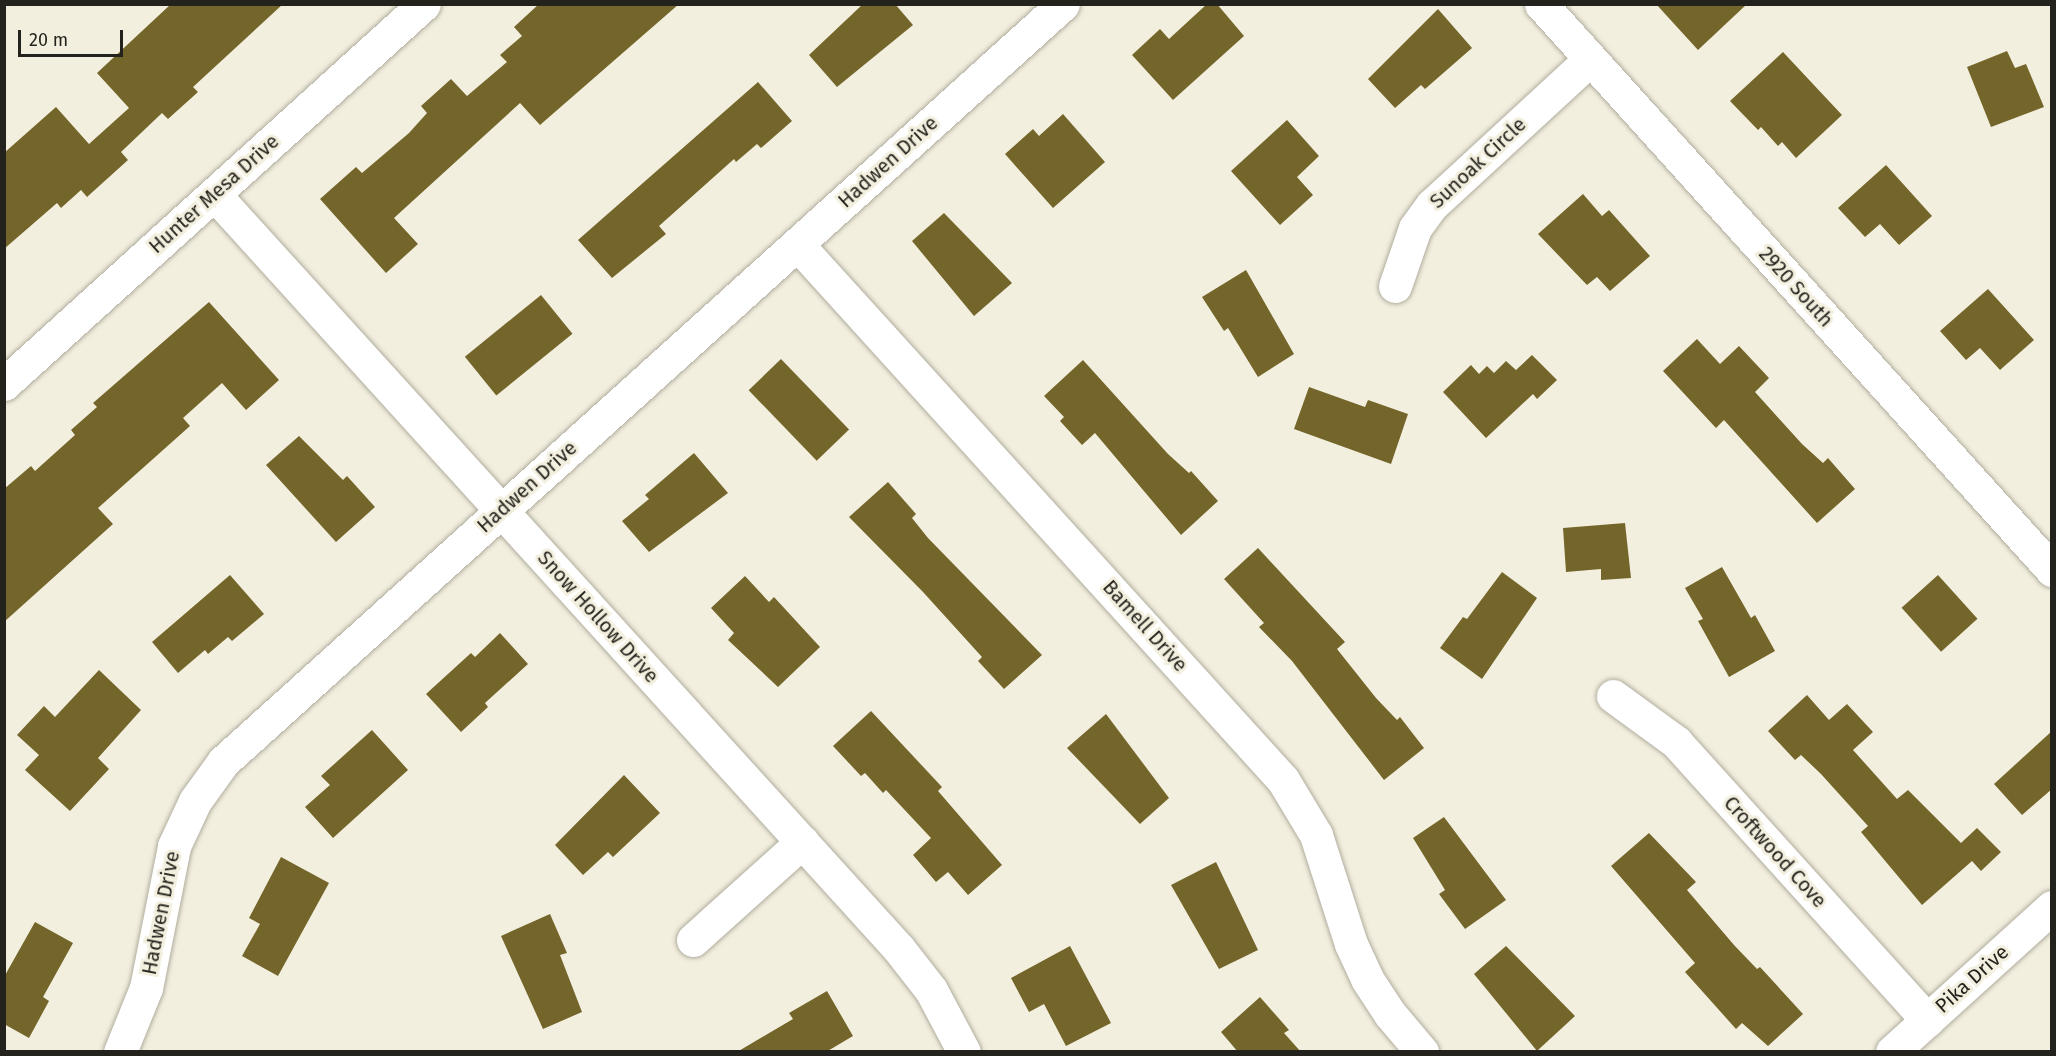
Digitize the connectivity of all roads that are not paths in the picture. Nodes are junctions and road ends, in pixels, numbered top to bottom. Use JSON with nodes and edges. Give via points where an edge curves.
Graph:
{"nodes":[{"id":1,"x":424,"y":4,"type":"edge"},
{"id":2,"x":1063,"y":4,"type":"edge"},
{"id":3,"x":1541,"y":4,"type":"edge"},
{"id":4,"x":1590,"y":59,"type":"junction"},
{"id":5,"x":214,"y":194,"type":"junction"},
{"id":6,"x":797,"y":244,"type":"junction"},
{"id":7,"x":1395,"y":286,"type":"dead end"},
{"id":8,"x":4,"y":384,"type":"edge"},
{"id":9,"x":501,"y":510,"type":"junction"},
{"id":10,"x":2052,"y":570,"type":"edge"},
{"id":11,"x":1613,"y":696,"type":"dead end"},
{"id":12,"x":802,"y":842,"type":"junction"},
{"id":13,"x":2052,"y":907,"type":"edge"},
{"id":14,"x":693,"y":940,"type":"dead end"},
{"id":15,"x":1927,"y":1020,"type":"junction"},
{"id":16,"x":120,"y":1052,"type":"edge"},
{"id":17,"x":964,"y":1052,"type":"edge"},
{"id":18,"x":1422,"y":1052,"type":"edge"},
{"id":19,"x":1892,"y":1052,"type":"edge"}],
"edges":[{"from":1,"to":5,"type":"street","name":"Hunter Mesa Drive"},
{"from":2,"to":6,"type":"street","name":"Hadwen Drive"},
{"from":3,"to":4,"type":"street","name":"2920 South"},
{"from":4,"to":7,"type":"street","name":"Sunoak Circle","via":[[1432,205],[1416,228]]},
{"from":4,"to":10,"type":"street","name":"2920 South"},
{"from":5,"to":8,"type":"street","name":"Hunter Mesa Drive"},
{"from":5,"to":9,"type":"street","name":"Snow Hollow Drive"},
{"from":6,"to":9,"type":"street","name":"Hadwen Drive"},
{"from":6,"to":18,"type":"street","name":"Bamell Drive","via":[[1283,780],[1316,835],[1351,944],[1367,979],[1389,1014]]},
{"from":9,"to":12,"type":"street","name":"Snow Hollow Drive"},
{"from":9,"to":16,"type":"street","name":"Hadwen Drive","via":[[243,743],[208,781],[174,846],[146,988]]},
{"from":11,"to":15,"type":"street","name":"Croftwood Cove","via":[[1676,742]]},
{"from":12,"to":14,"type":"street"},
{"from":12,"to":17,"type":"street","name":"Snow Hollow Drive","via":[[916,969],[944,1010]]},
{"from":13,"to":15,"type":"street","name":"Pika Drive"},
{"from":15,"to":19,"type":"street","name":"Pika Drive"}]}
